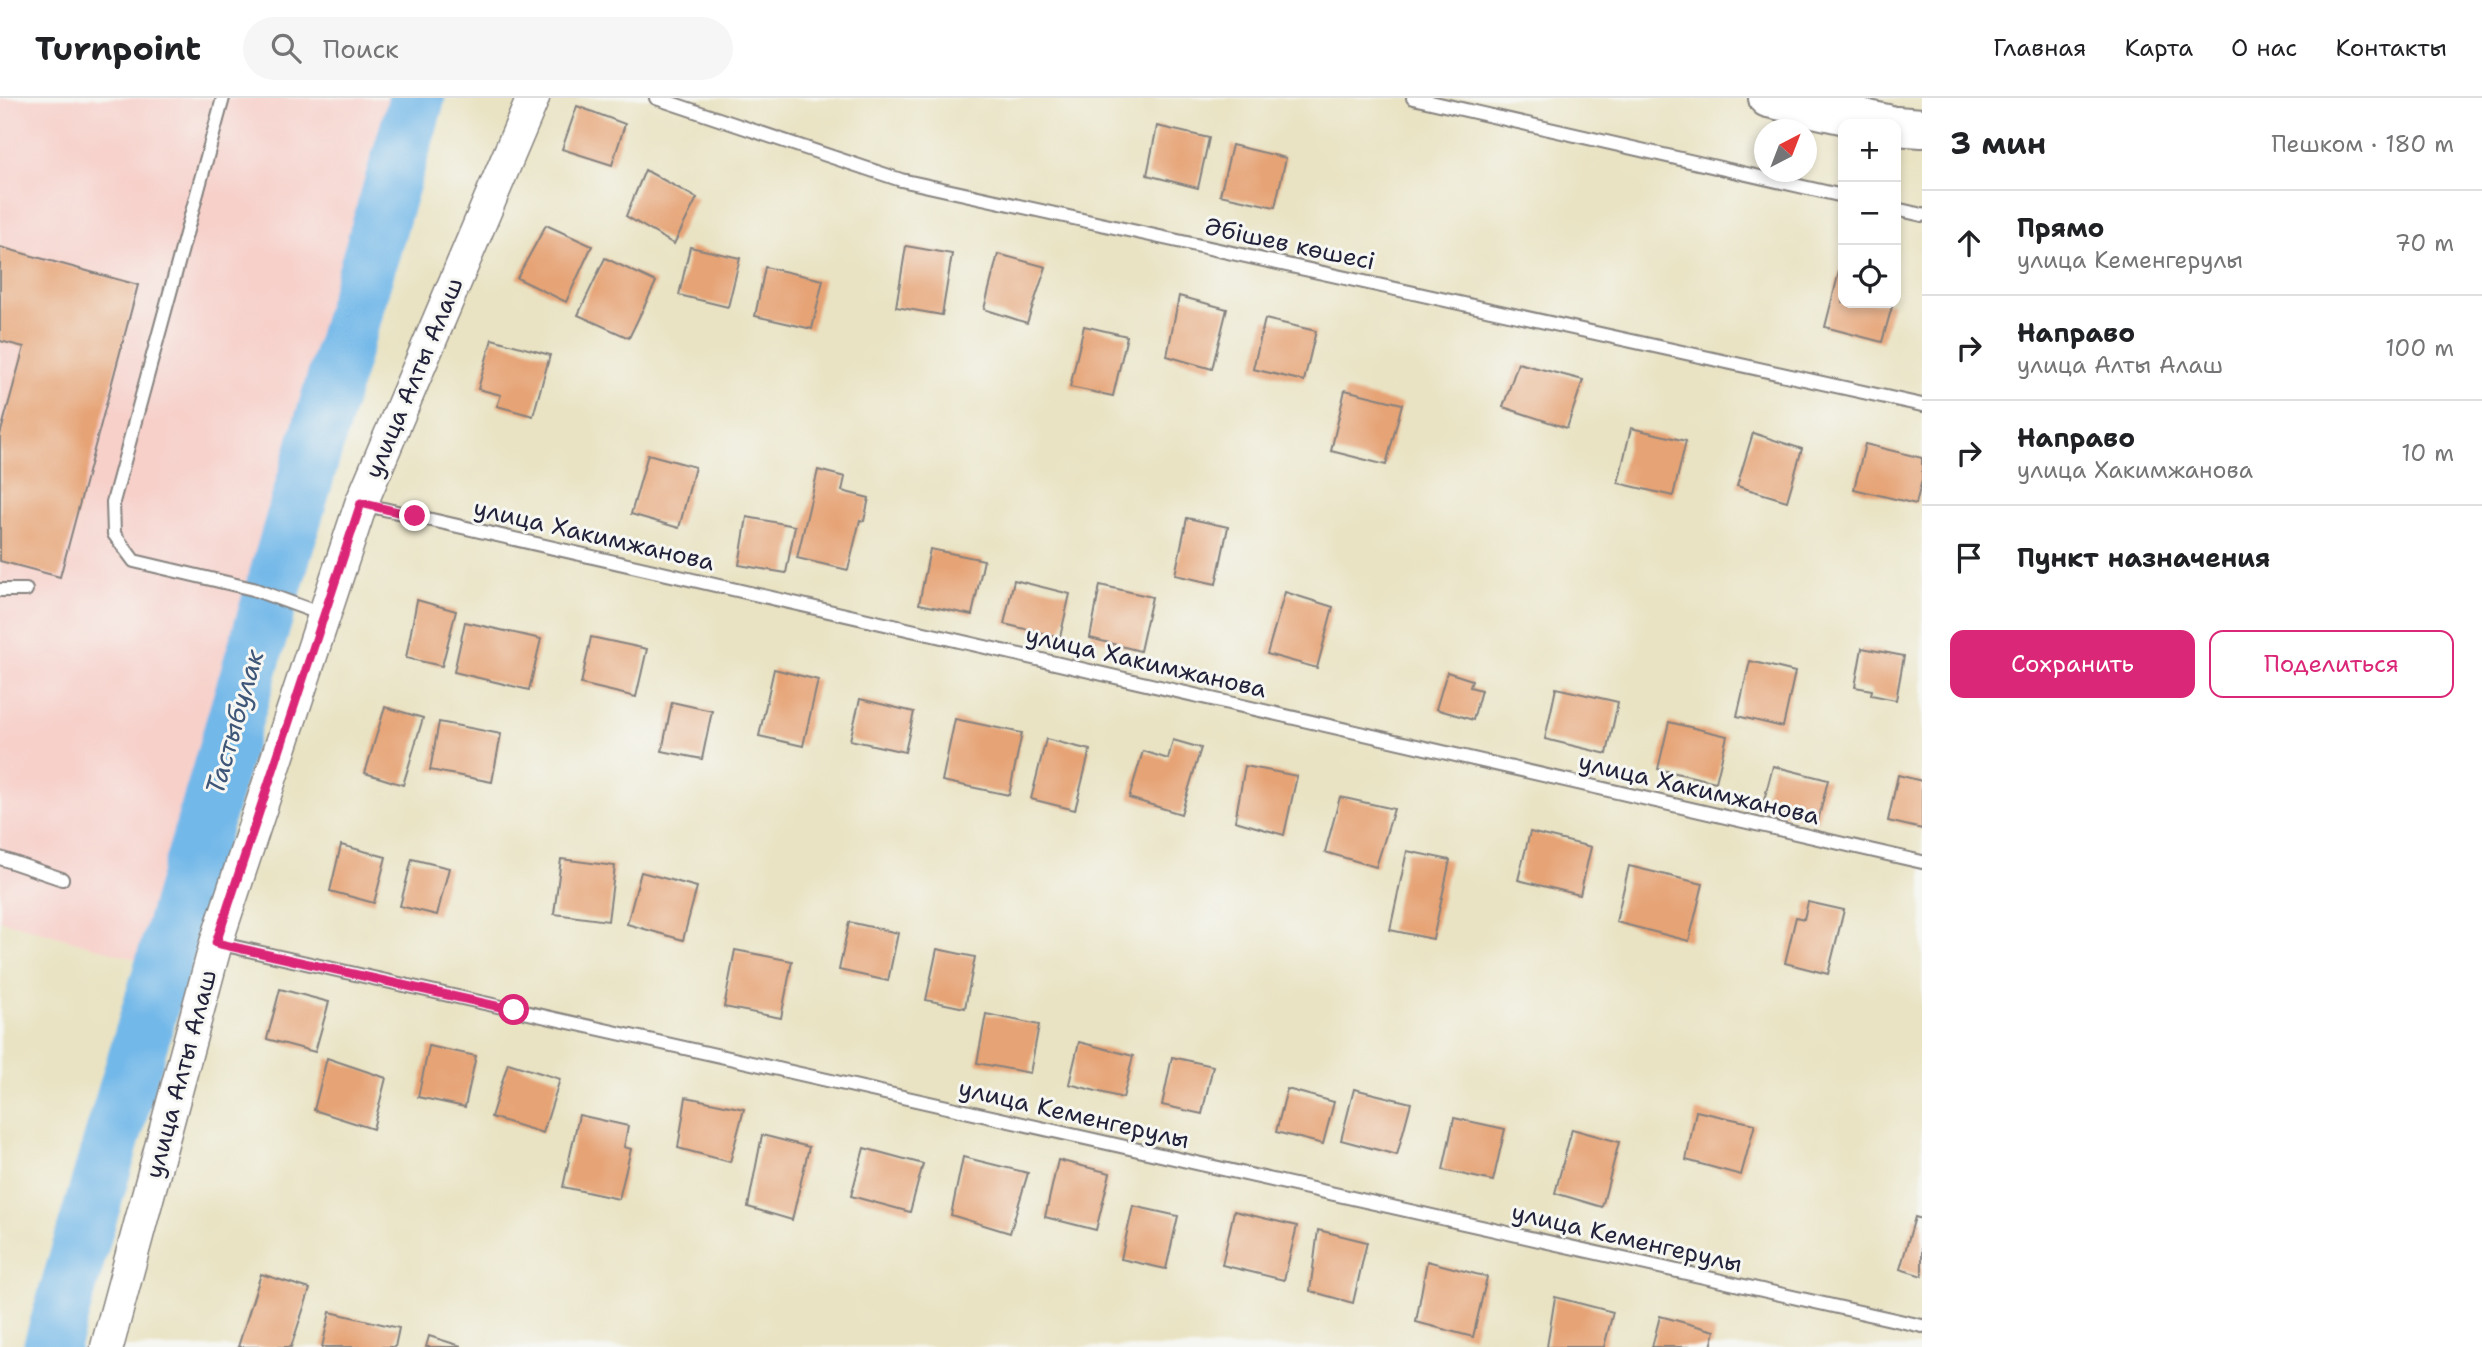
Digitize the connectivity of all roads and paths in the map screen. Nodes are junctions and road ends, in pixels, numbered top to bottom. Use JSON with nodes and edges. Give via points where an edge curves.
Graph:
{"nodes":[{"id":1,"x":223,"y":98,"type":"edge"},
{"id":2,"x":533,"y":98,"type":"edge"},
{"id":3,"x":656,"y":98,"type":"edge"},
{"id":4,"x":1413,"y":98,"type":"edge"},
{"id":5,"x":1768,"y":98,"type":"edge"},
{"id":6,"x":1864,"y":119,"type":"edge"},
{"id":7,"x":1901,"y":126,"type":"edge"},
{"id":8,"x":1922,"y":128,"type":"edge"},
{"id":9,"x":1838,"y":195,"type":"edge"},
{"id":10,"x":1901,"y":210,"type":"edge"},
{"id":11,"x":1922,"y":215,"type":"edge"},
{"id":12,"x":1922,"y":405,"type":"edge"},
{"id":13,"x":361,"y":503,"type":"junction"},
{"id":14,"x":0,"y":590,"type":"edge"},
{"id":15,"x":26,"y":590,"type":"dead end"},
{"id":16,"x":324,"y":615,"type":"junction"},
{"id":17,"x":0,"y":858,"type":"edge"},
{"id":18,"x":1922,"y":862,"type":"edge"},
{"id":19,"x":62,"y":879,"type":"dead end"},
{"id":20,"x":216,"y":943,"type":"junction"},
{"id":21,"x":1922,"y":1326,"type":"edge"},
{"id":22,"x":107,"y":1347,"type":"edge"}],
"edges":[{"from":1,"to":16,"type":"lane","via":[[113,502],[114,534],[134,561],[253,589]]},
{"from":2,"to":13,"type":"street","name":"улица Алты Алаш"},
{"from":3,"to":12,"type":"lane","name":"Әбішев көшесі","via":[[901,180]]},
{"from":4,"to":9,"type":"lane"},
{"from":5,"to":6,"type":"highway"},
{"from":7,"to":8,"type":"highway"},
{"from":10,"to":11,"type":"lane"},
{"from":13,"to":16,"type":"street","name":"улица Алты Алаш"},
{"from":13,"to":18,"type":"lane","name":"улица Хакимжанова"},
{"from":14,"to":15,"type":"lane"},
{"from":16,"to":20,"type":"street","name":"улица Алты Алаш"},
{"from":17,"to":19,"type":"lane"},
{"from":20,"to":21,"type":"lane","name":"улица Кеменгерулы"},
{"from":20,"to":22,"type":"street","name":"улица Алты Алаш"}]}
